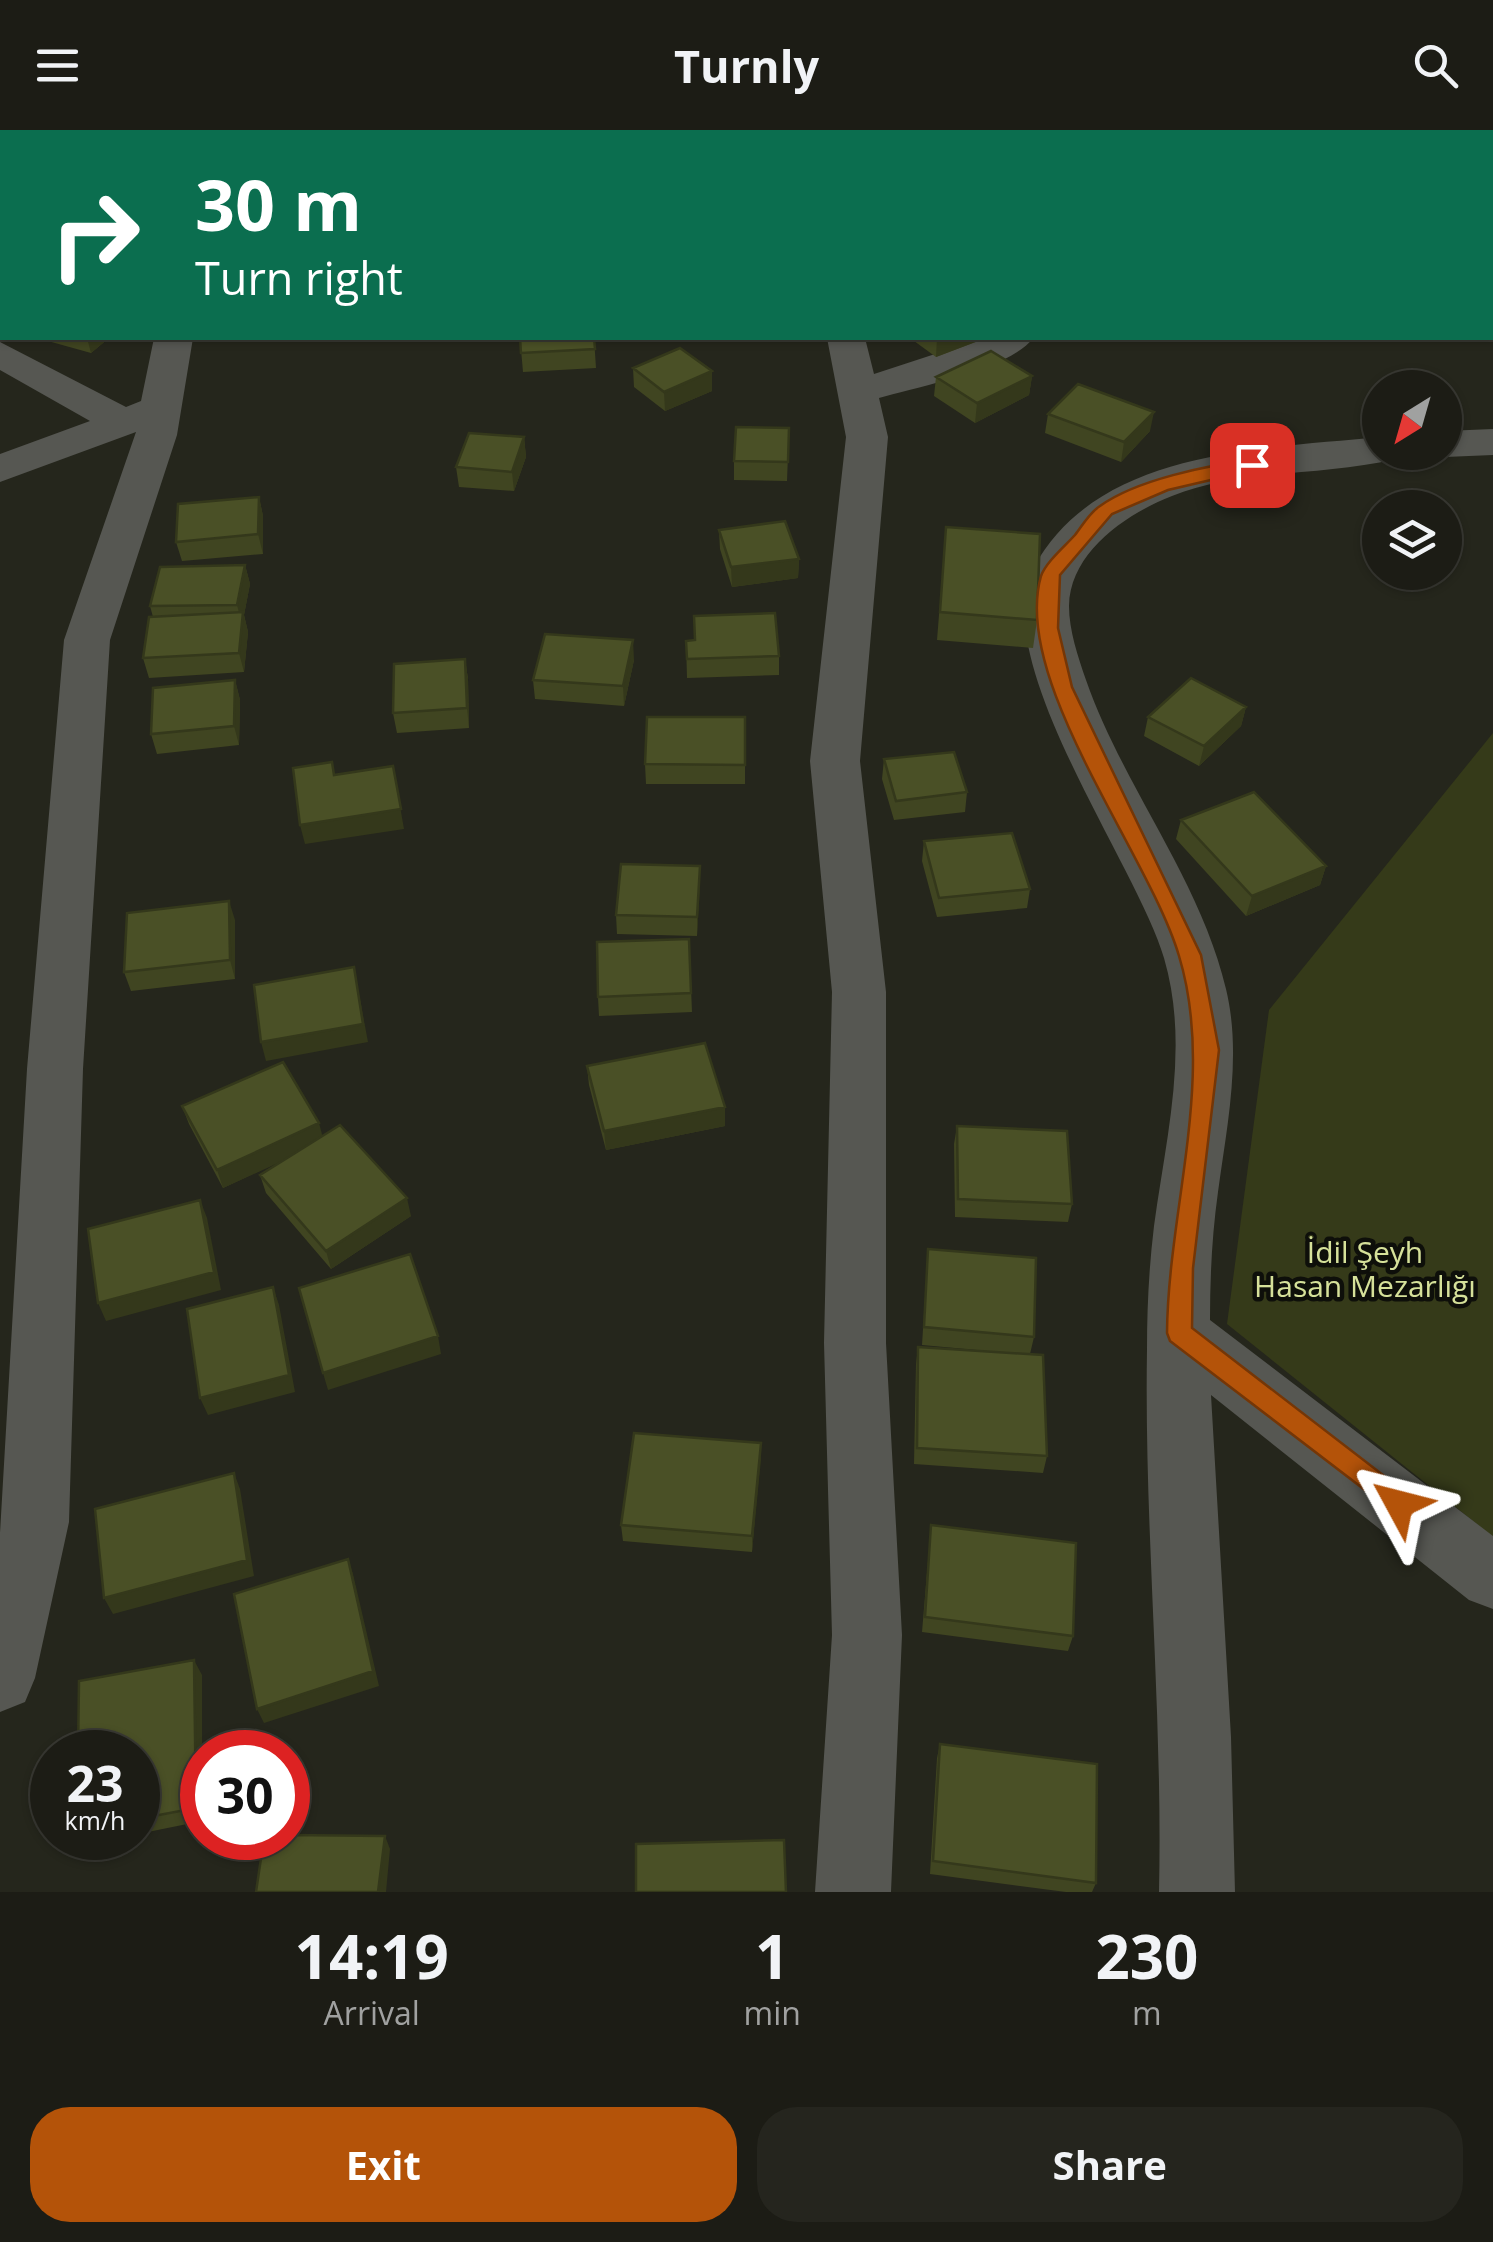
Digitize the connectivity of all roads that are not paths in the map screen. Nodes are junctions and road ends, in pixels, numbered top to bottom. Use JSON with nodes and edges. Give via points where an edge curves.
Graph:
{"nodes":[{"id":1,"x":173,"y":340,"type":"edge"},
{"id":2,"x":846,"y":340,"type":"edge"},
{"id":3,"x":1009,"y":340,"type":"edge"},
{"id":4,"x":0,"y":354,"type":"edge"},
{"id":5,"x":857,"y":392,"type":"junction"},
{"id":6,"x":142,"y":415,"type":"junction"},
{"id":7,"x":1493,"y":442,"type":"edge"},
{"id":8,"x":1462,"y":443,"type":"edge"},
{"id":9,"x":1362,"y":452,"type":"edge"},
{"id":10,"x":0,"y":469,"type":"edge"},
{"id":11,"x":1180,"y":1333,"type":"junction"},
{"id":12,"x":1493,"y":1577,"type":"edge"},
{"id":13,"x":0,"y":1678,"type":"edge"},
{"id":14,"x":852,"y":1892,"type":"edge"},
{"id":15,"x":1197,"y":1892,"type":"edge"}],
"edges":[{"from":1,"to":6,"type":"street"},
{"from":2,"to":5,"type":"street"},
{"from":3,"to":5,"type":"street"},
{"from":4,"to":6,"type":"street"},
{"from":5,"to":14,"type":"street","via":[[867,438],[836,761],[859,992],[854,1343],[867,1635]]},
{"from":6,"to":10,"type":"street"},
{"from":6,"to":13,"type":"street","via":[[87,640],[56,1069],[36,1522]]},
{"from":7,"to":8,"type":"street"},
{"from":9,"to":11,"type":"street","via":[[1219,469],[1162,486],[1105,510],[1051,574],[1048,628],[1062,687],[1190,955],[1208,1050],[1180,1268]]},
{"from":11,"to":12,"type":"street"},
{"from":11,"to":15,"type":"street","via":[[1179,1478],[1200,1801]]}]}
